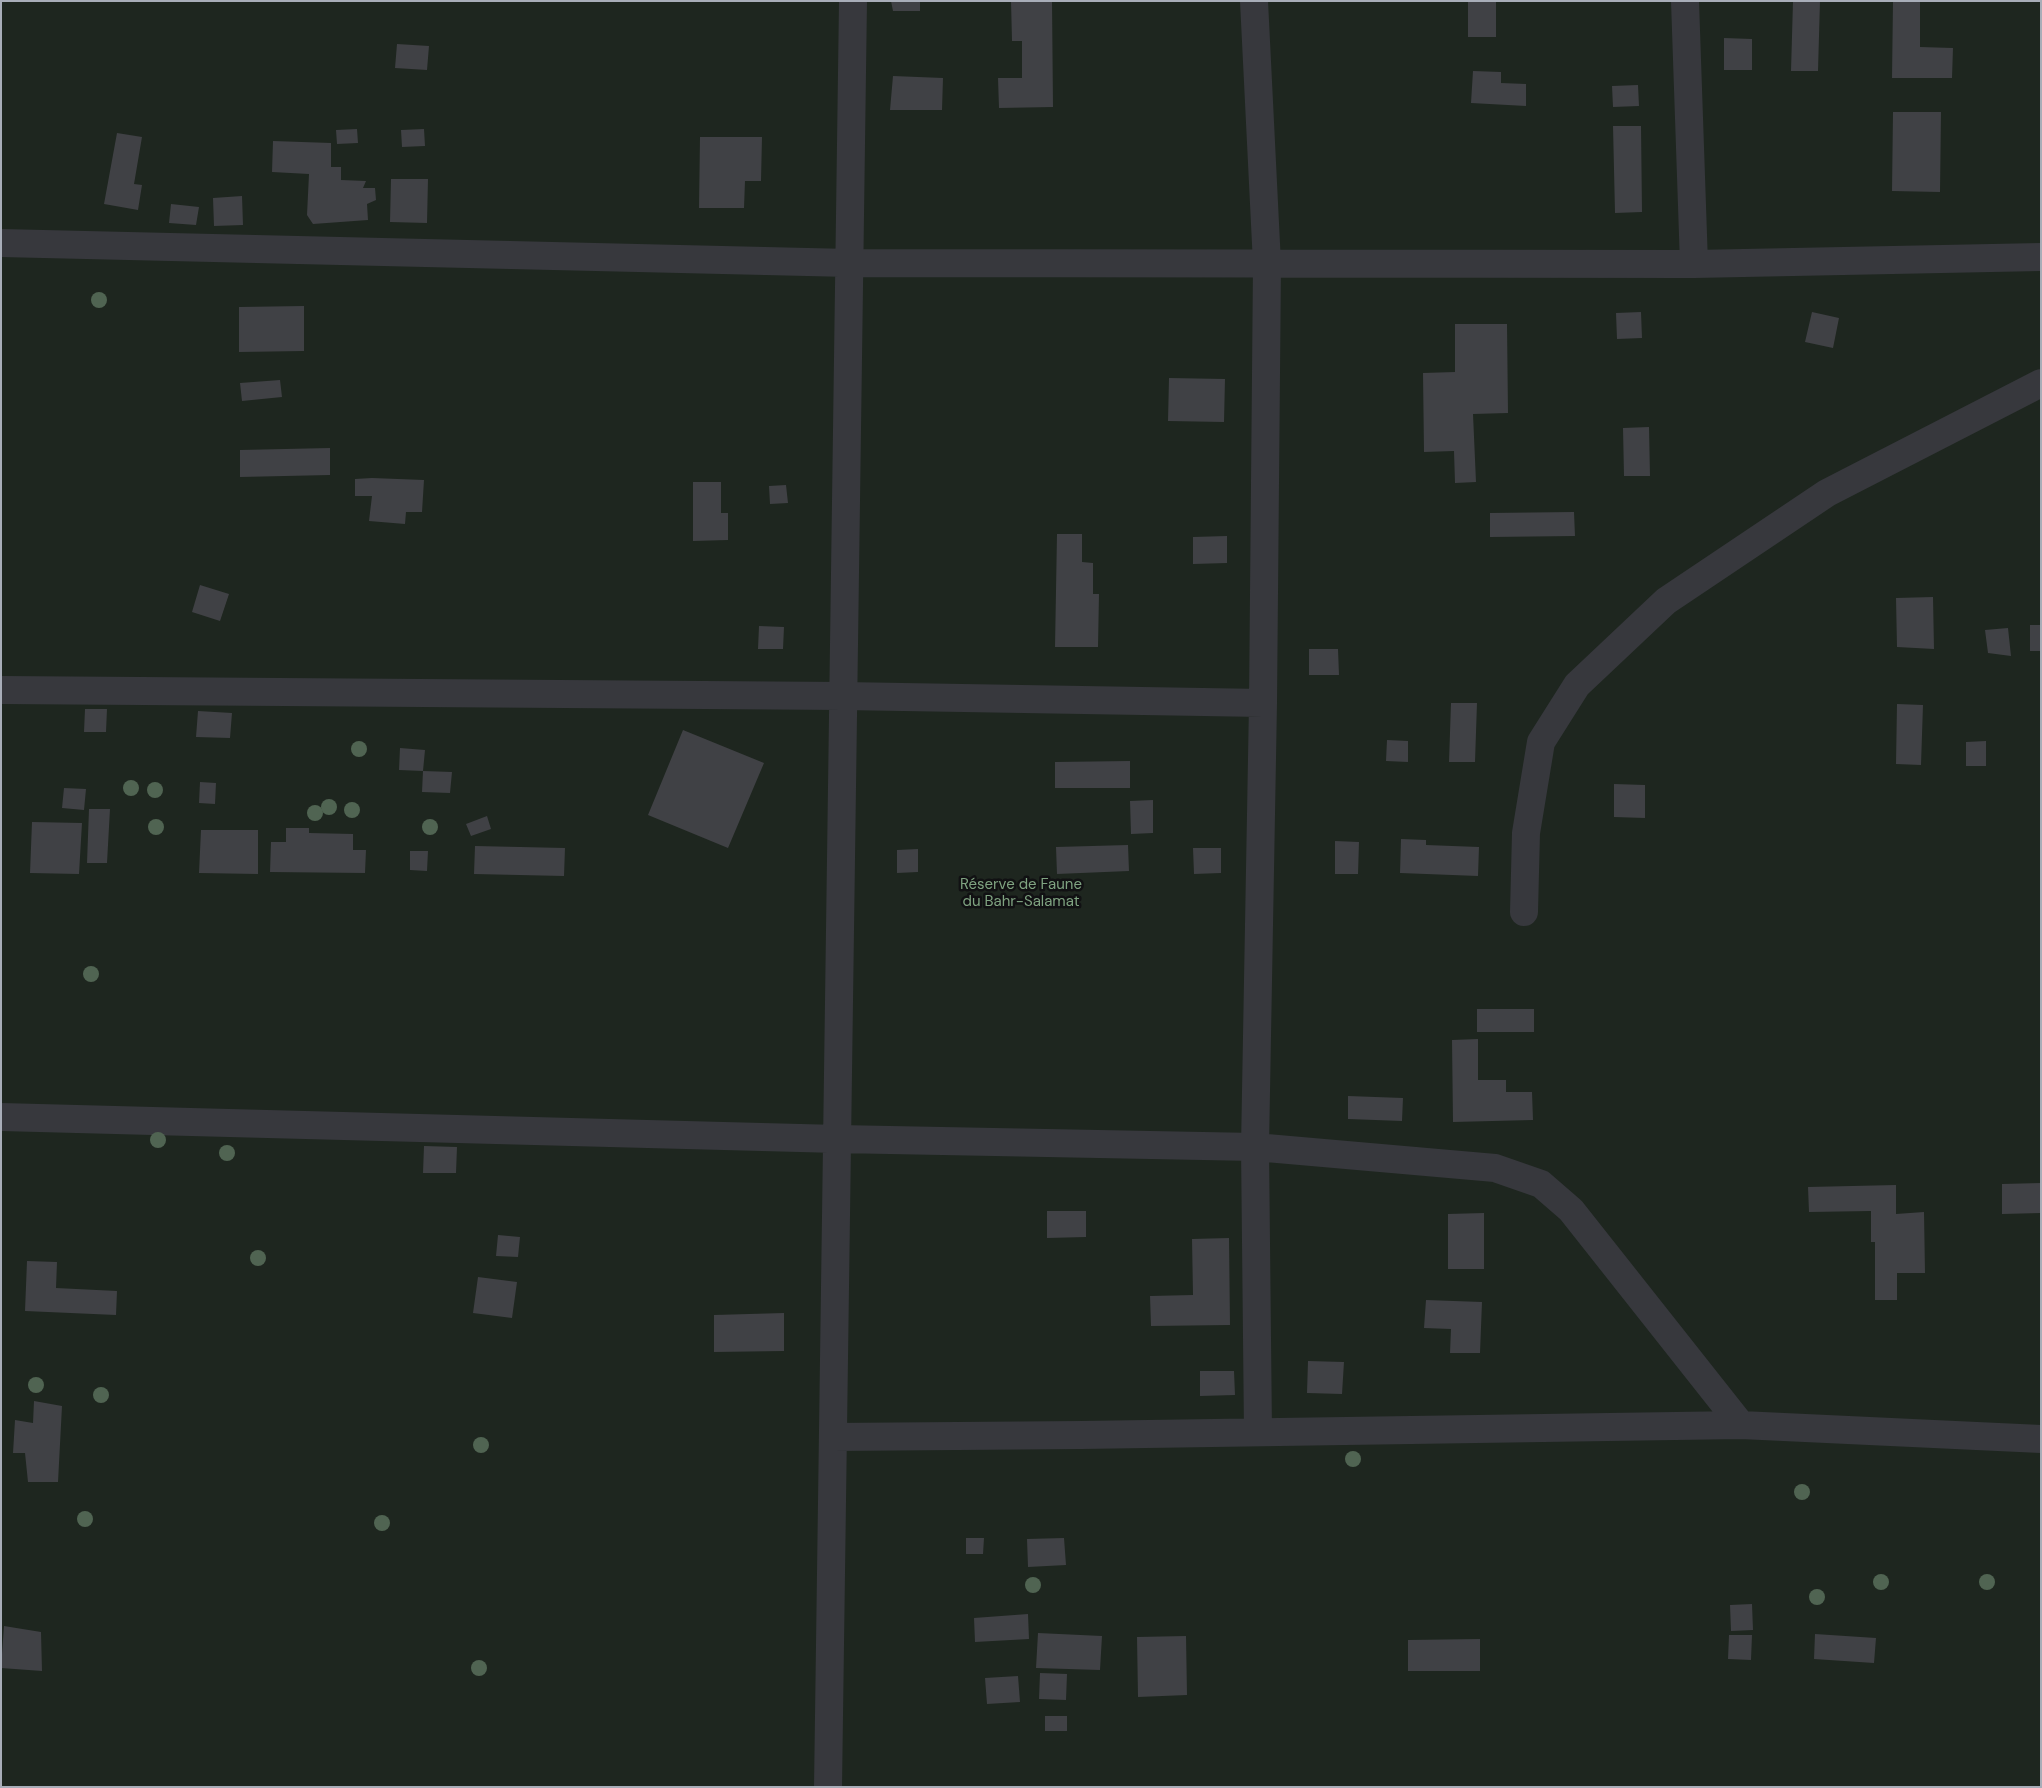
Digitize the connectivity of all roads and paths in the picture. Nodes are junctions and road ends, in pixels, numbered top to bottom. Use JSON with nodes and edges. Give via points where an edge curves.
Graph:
{"nodes":[{"id":1,"x":853,"y":1,"type":"edge"},
{"id":2,"x":1254,"y":1,"type":"edge"},
{"id":3,"x":1685,"y":1,"type":"edge"},
{"id":4,"x":1,"y":243,"type":"edge"},
{"id":5,"x":2041,"y":257,"type":"edge"},
{"id":6,"x":850,"y":263,"type":"junction"},
{"id":7,"x":1266,"y":264,"type":"junction"},
{"id":8,"x":1694,"y":264,"type":"junction"},
{"id":9,"x":2041,"y":383,"type":"edge"},
{"id":10,"x":1,"y":690,"type":"edge"},
{"id":11,"x":843,"y":696,"type":"junction"},
{"id":12,"x":1263,"y":703,"type":"junction"},
{"id":13,"x":1524,"y":912,"type":"dead end"},
{"id":14,"x":1,"y":1118,"type":"edge"},
{"id":15,"x":838,"y":1139,"type":"junction"},
{"id":16,"x":1255,"y":1147,"type":"junction"},
{"id":17,"x":1741,"y":1425,"type":"junction"},
{"id":18,"x":1258,"y":1432,"type":"junction"},
{"id":19,"x":833,"y":1437,"type":"junction"},
{"id":20,"x":2041,"y":1439,"type":"edge"},
{"id":21,"x":828,"y":1787,"type":"edge"}],
"edges":[{"from":1,"to":6,"type":"street"},
{"from":2,"to":7,"type":"street"},
{"from":3,"to":8,"type":"street"},
{"from":4,"to":6,"type":"street"},
{"from":5,"to":8,"type":"street"},
{"from":6,"to":7,"type":"street"},
{"from":6,"to":11,"type":"street"},
{"from":7,"to":8,"type":"street"},
{"from":7,"to":12,"type":"street"},
{"from":9,"to":13,"type":"street","via":[[1827,493],[1666,601],[1577,685],[1542,742],[1526,833]]},
{"from":10,"to":11,"type":"street"},
{"from":11,"to":12,"type":"street"},
{"from":11,"to":15,"type":"street"},
{"from":12,"to":16,"type":"street"},
{"from":14,"to":15,"type":"street"},
{"from":15,"to":16,"type":"street"},
{"from":15,"to":19,"type":"street"},
{"from":16,"to":17,"type":"street","via":[[1495,1168],[1541,1184],[1571,1210]]},
{"from":16,"to":18,"type":"street"},
{"from":17,"to":18,"type":"street"},
{"from":17,"to":20,"type":"street"},
{"from":18,"to":19,"type":"street"},
{"from":19,"to":21,"type":"street"}]}
